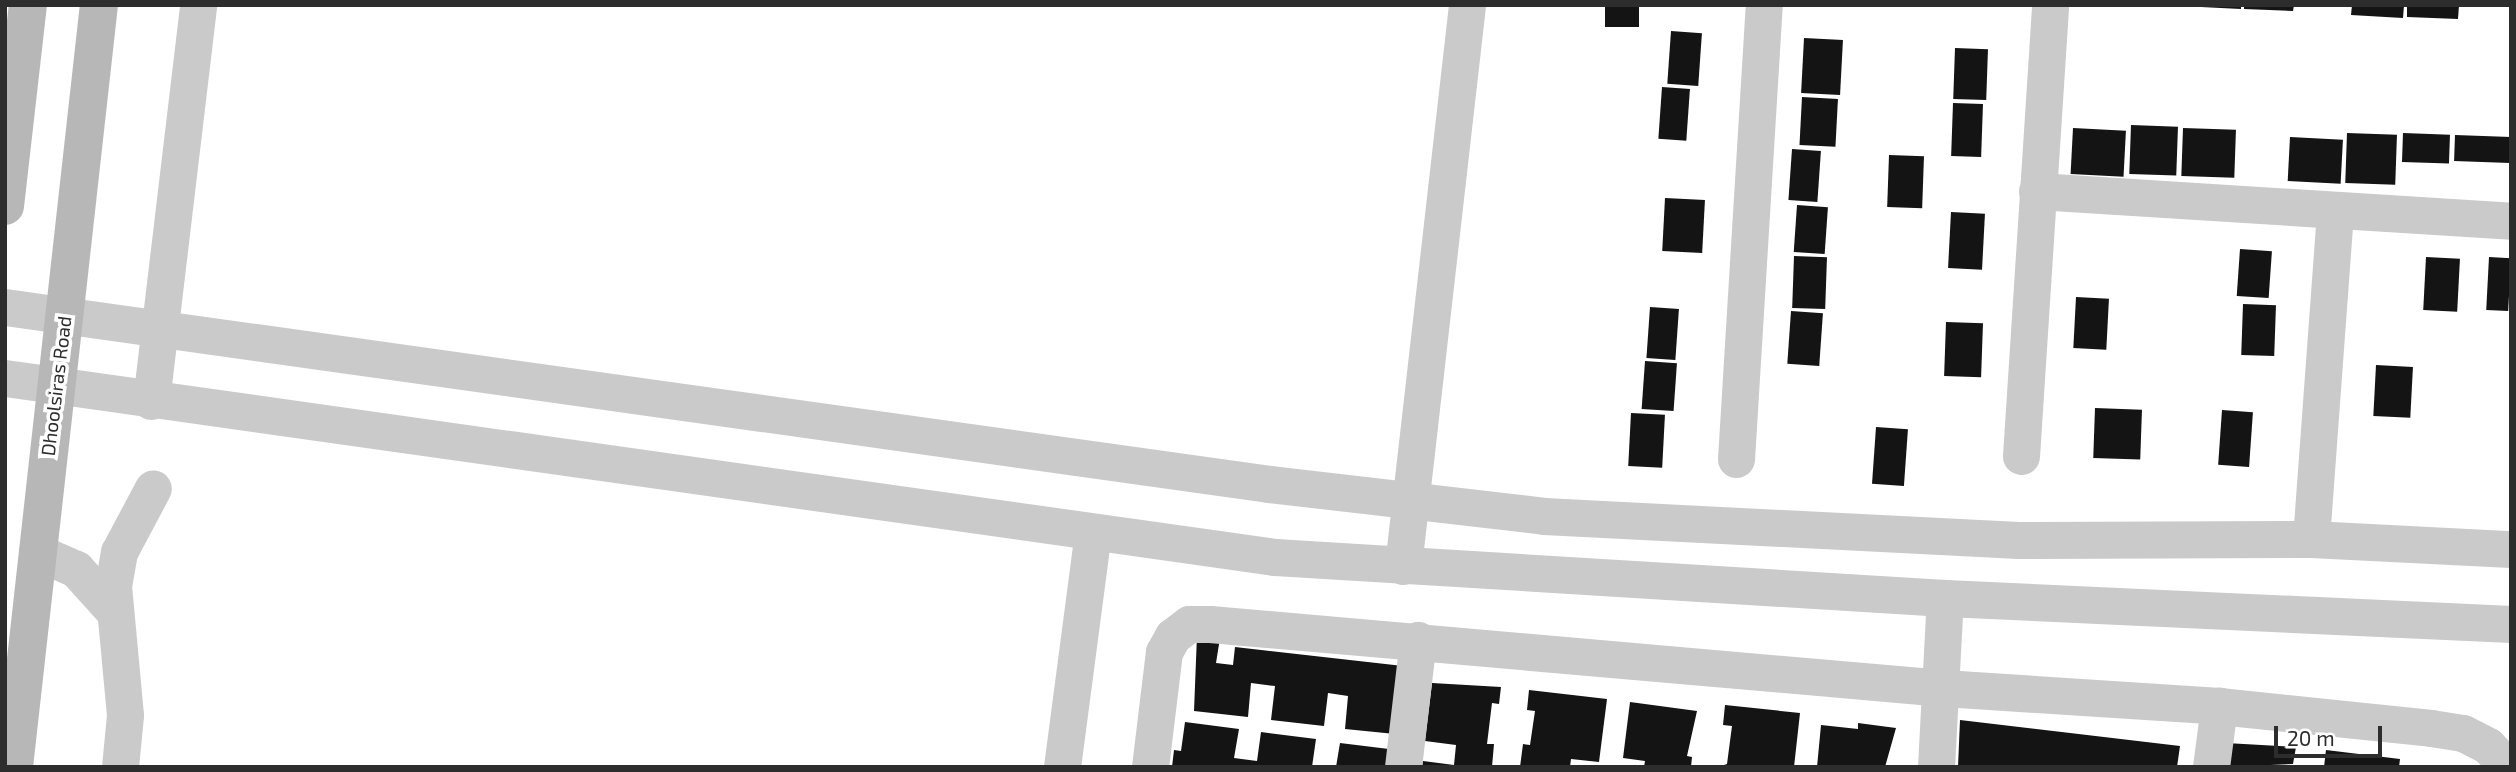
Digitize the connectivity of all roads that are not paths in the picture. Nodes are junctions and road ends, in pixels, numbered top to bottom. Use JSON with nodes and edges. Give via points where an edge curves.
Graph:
{"nodes":[{"id":1,"x":28,"y":5,"type":"edge"},
{"id":2,"x":99,"y":5,"type":"edge"},
{"id":3,"x":198,"y":5,"type":"edge"},
{"id":4,"x":1467,"y":5,"type":"edge"},
{"id":5,"x":1764,"y":5,"type":"edge"},
{"id":6,"x":2050,"y":5,"type":"edge"},
{"id":7,"x":2037,"y":191,"type":"junction"},
{"id":8,"x":5,"y":206,"type":"edge"},
{"id":9,"x":2335,"y":210,"type":"junction"},
{"id":10,"x":2511,"y":220,"type":"edge"},
{"id":11,"x":5,"y":307,"type":"edge"},
{"id":12,"x":64,"y":317,"type":"junction"},
{"id":13,"x":158,"y":331,"type":"junction"},
{"id":14,"x":5,"y":378,"type":"edge"},
{"id":15,"x":55,"y":388,"type":"junction"},
{"id":16,"x":150,"y":401,"type":"junction"},
{"id":17,"x":2021,"y":456,"type":"dead end"},
{"id":18,"x":1736,"y":458,"type":"dead end"},
{"id":19,"x":153,"y":488,"type":"dead end"},
{"id":20,"x":1411,"y":501,"type":"junction"},
{"id":21,"x":1093,"y":532,"type":"junction"},
{"id":22,"x":2311,"y":539,"type":"junction"},
{"id":23,"x":2511,"y":549,"type":"edge"},
{"id":24,"x":37,"y":552,"type":"junction"},
{"id":25,"x":1402,"y":566,"type":"junction"},
{"id":26,"x":1945,"y":598,"type":"junction"},
{"id":27,"x":112,"y":609,"type":"junction"},
{"id":28,"x":2511,"y":624,"type":"edge"},
{"id":29,"x":1418,"y":640,"type":"junction"},
{"id":30,"x":1943,"y":688,"type":"junction"},
{"id":31,"x":2219,"y":706,"type":"junction"},
{"id":32,"x":14,"y":767,"type":"edge"},
{"id":33,"x":120,"y":767,"type":"edge"},
{"id":34,"x":1062,"y":767,"type":"edge"},
{"id":35,"x":1150,"y":767,"type":"edge"},
{"id":36,"x":1403,"y":767,"type":"edge"},
{"id":37,"x":1936,"y":767,"type":"edge"},
{"id":38,"x":2211,"y":767,"type":"edge"},
{"id":39,"x":2508,"y":767,"type":"edge"}],
"edges":[{"from":1,"to":8,"type":"street"},
{"from":2,"to":12,"type":"street","name":"Dhoolsiras Road"},
{"from":3,"to":13,"type":"street"},
{"from":4,"to":20,"type":"street"},
{"from":5,"to":18,"type":"street"},
{"from":6,"to":7,"type":"street"},
{"from":7,"to":9,"type":"street"},
{"from":7,"to":17,"type":"street"},
{"from":9,"to":10,"type":"street"},
{"from":9,"to":22,"type":"street"},
{"from":11,"to":12,"type":"street"},
{"from":12,"to":13,"type":"street"},
{"from":12,"to":15,"type":"street","name":"Dhoolsiras Road"},
{"from":13,"to":16,"type":"street"},
{"from":13,"to":20,"type":"street"},
{"from":14,"to":15,"type":"street"},
{"from":15,"to":16,"type":"street"},
{"from":15,"to":24,"type":"street","name":"Dhoolsiras Road"},
{"from":16,"to":21,"type":"street"},
{"from":19,"to":27,"type":"street","via":[[119,552]]},
{"from":20,"to":22,"type":"street","via":[[1544,516],[2018,540]]},
{"from":20,"to":25,"type":"street"},
{"from":21,"to":25,"type":"street","via":[[1275,557]]},
{"from":21,"to":34,"type":"street"},
{"from":22,"to":23,"type":"street"},
{"from":24,"to":27,"type":"street","via":[[76,569]]},
{"from":24,"to":32,"type":"street","name":"Dhoolsiras Road"},
{"from":25,"to":26,"type":"street"},
{"from":26,"to":28,"type":"street"},
{"from":26,"to":30,"type":"street"},
{"from":27,"to":33,"type":"street","via":[[124,703]]},
{"from":29,"to":30,"type":"street"},
{"from":29,"to":35,"type":"street","via":[[1189,624],[1173,636],[1164,652]]},
{"from":29,"to":36,"type":"street"},
{"from":30,"to":31,"type":"street"},
{"from":30,"to":37,"type":"street"},
{"from":31,"to":38,"type":"street"},
{"from":31,"to":39,"type":"street","via":[[2463,733],[2488,746]]}]}
